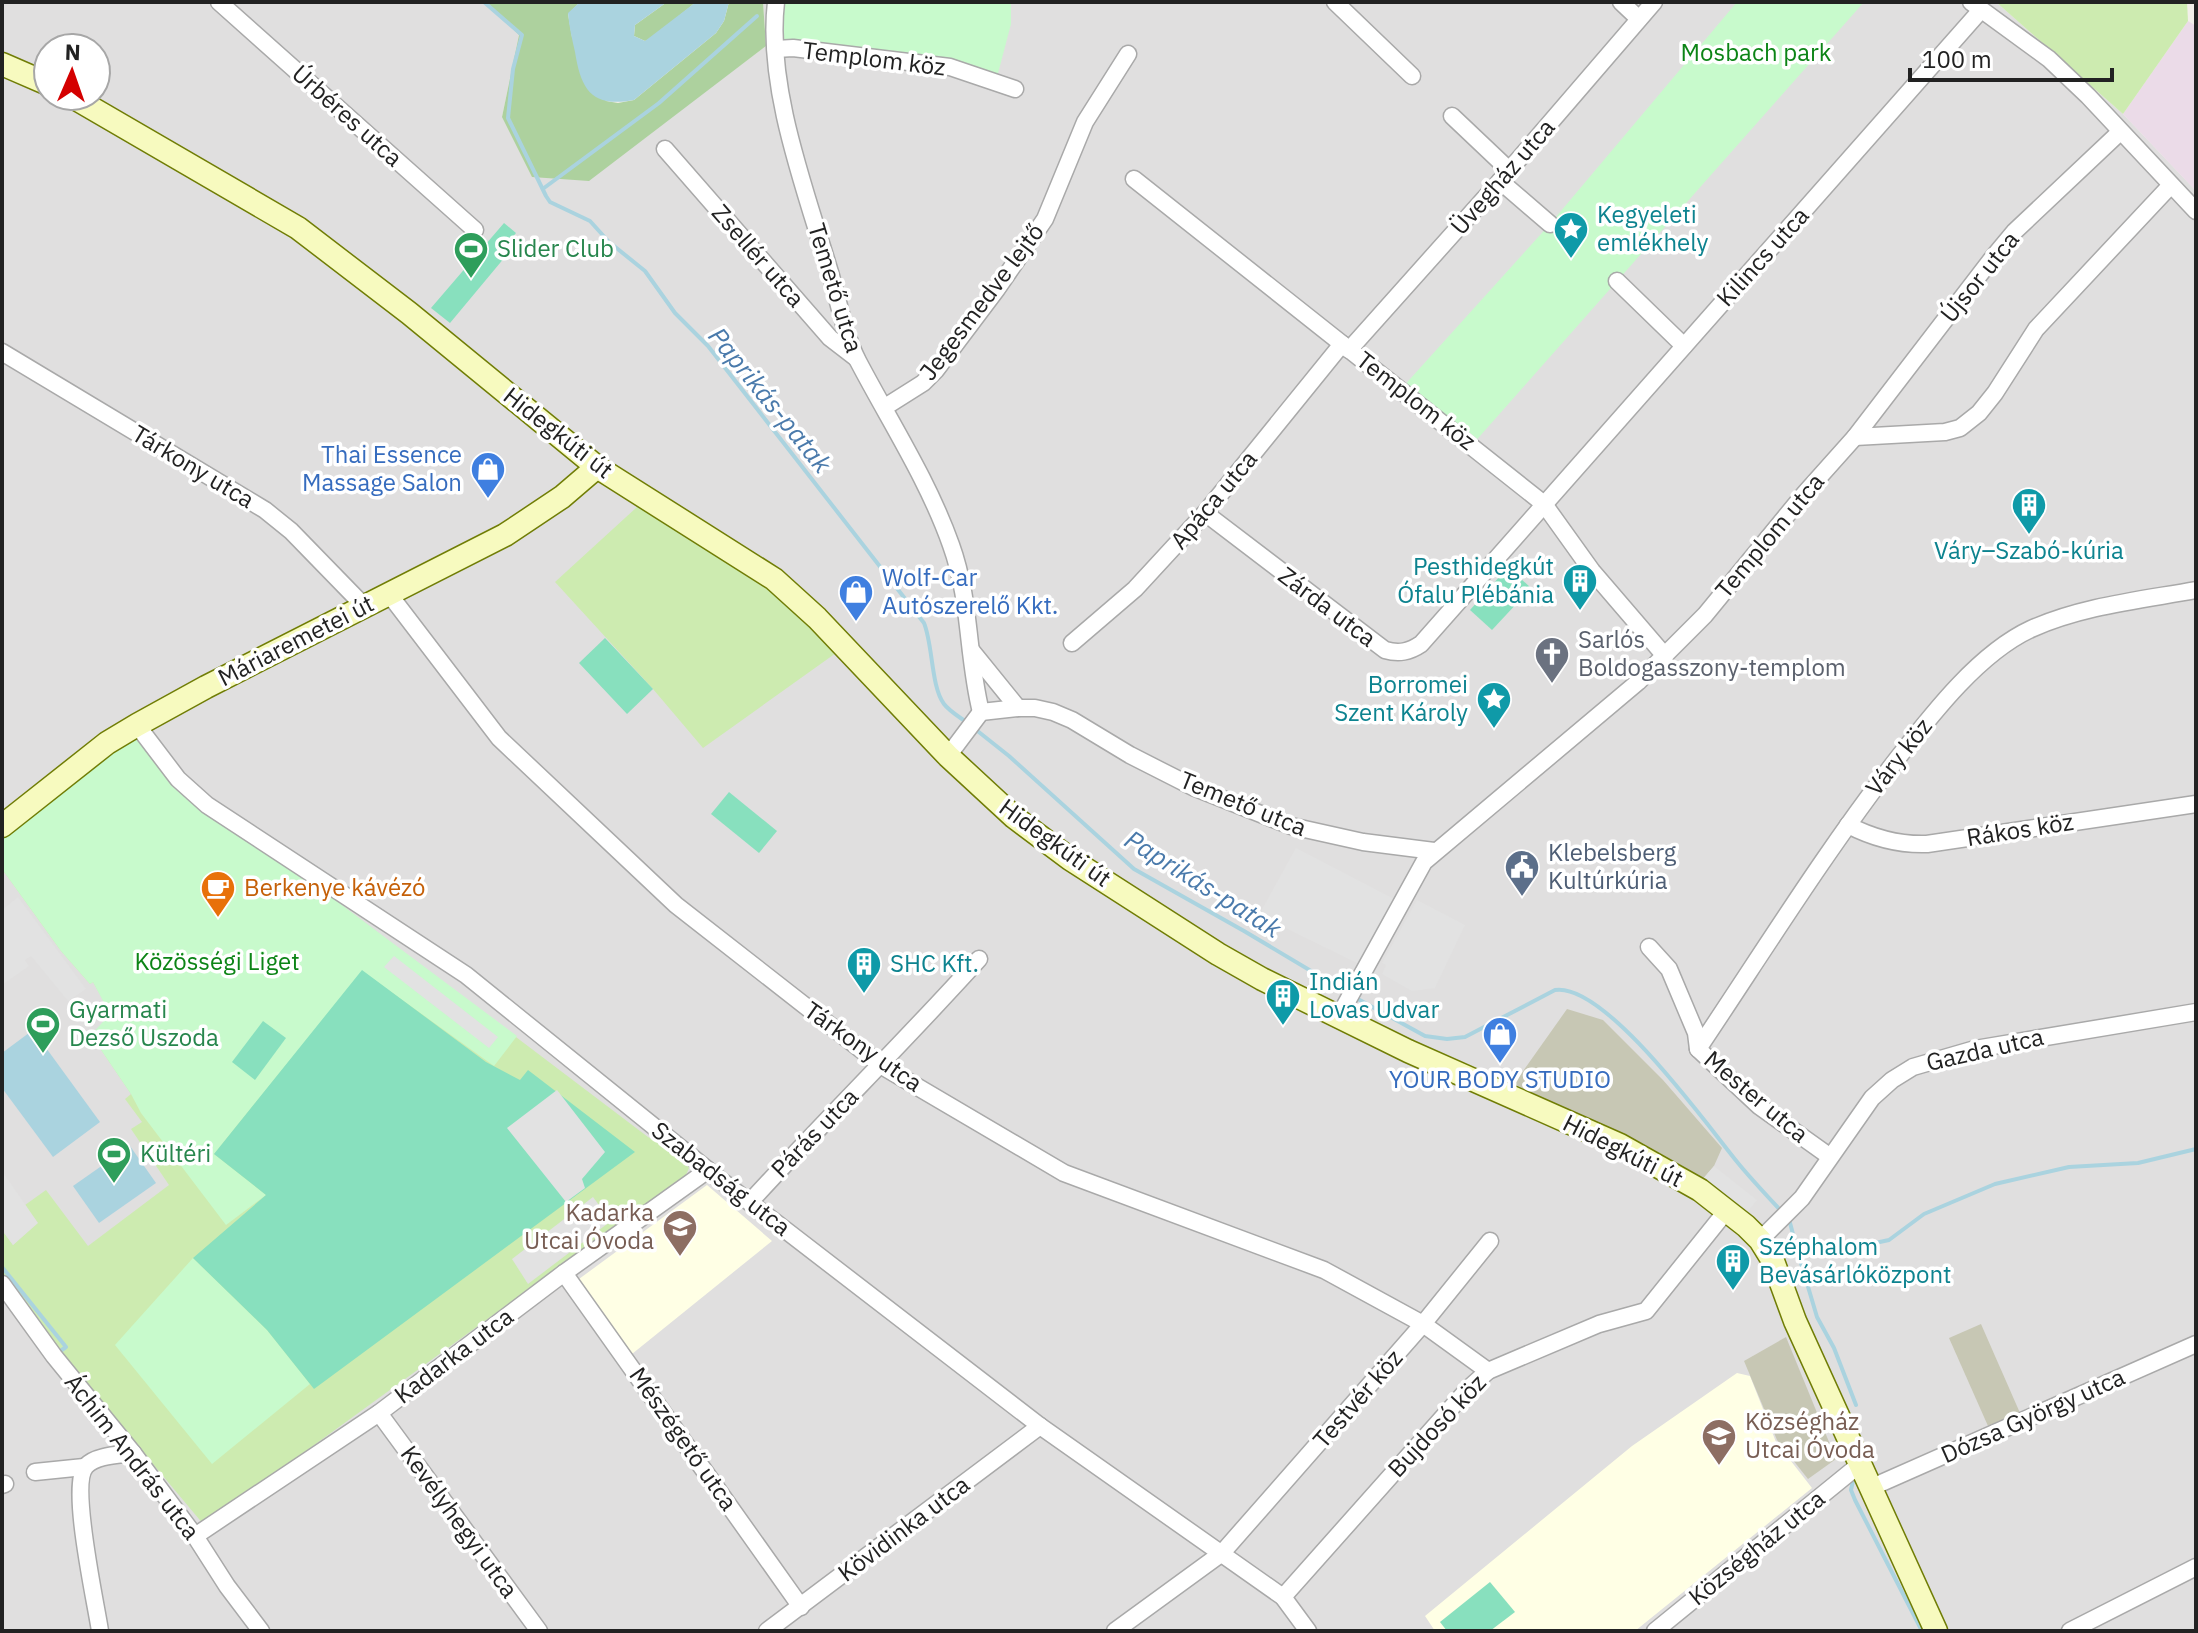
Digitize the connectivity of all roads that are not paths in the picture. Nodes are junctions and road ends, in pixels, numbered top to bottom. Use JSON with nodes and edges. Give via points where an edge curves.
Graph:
{"nodes":[{"id":1,"x":219,"y":2,"type":"edge"},
{"id":2,"x":776,"y":2,"type":"edge"},
{"id":3,"x":1335,"y":2,"type":"edge"},
{"id":4,"x":1621,"y":2,"type":"edge"},
{"id":5,"x":1654,"y":2,"type":"edge"},
{"id":6,"x":1976,"y":6,"type":"edge"},
{"id":7,"x":1639,"y":19,"type":"junction"},
{"id":8,"x":776,"y":49,"type":"junction"},
{"id":9,"x":1128,"y":54,"type":"dead end"},
{"id":10,"x":2,"y":64,"type":"edge"},
{"id":11,"x":1412,"y":76,"type":"dead end"},
{"id":12,"x":32,"y":77,"type":"edge"},
{"id":13,"x":1015,"y":89,"type":"dead end"},
{"id":14,"x":99,"y":112,"type":"edge"},
{"id":15,"x":1452,"y":116,"type":"dead end"},
{"id":16,"x":2120,"y":132,"type":"junction"},
{"id":17,"x":665,"y":149,"type":"dead end"},
{"id":18,"x":1504,"y":176,"type":"junction"},
{"id":19,"x":1134,"y":179,"type":"dead end"},
{"id":20,"x":2171,"y":185,"type":"junction"},
{"id":21,"x":2196,"y":211,"type":"edge"},
{"id":22,"x":1550,"y":224,"type":"dead end"},
{"id":23,"x":475,"y":230,"type":"dead end"},
{"id":24,"x":1617,"y":281,"type":"dead end"},
{"id":25,"x":1684,"y":346,"type":"junction"},
{"id":26,"x":1345,"y":347,"type":"junction"},
{"id":27,"x":2,"y":352,"type":"edge"},
{"id":28,"x":856,"y":358,"type":"junction"},
{"id":29,"x":885,"y":407,"type":"junction"},
{"id":30,"x":1855,"y":437,"type":"junction"},
{"id":31,"x":597,"y":467,"type":"junction"},
{"id":32,"x":1544,"y":504,"type":"junction"},
{"id":33,"x":1205,"y":513,"type":"junction"},
{"id":34,"x":2196,"y":590,"type":"edge"},
{"id":35,"x":389,"y":594,"type":"junction"},
{"id":36,"x":364,"y":606,"type":"junction"},
{"id":37,"x":1072,"y":643,"type":"dead end"},
{"id":38,"x":970,"y":649,"type":"junction"},
{"id":39,"x":1665,"y":656,"type":"junction"},
{"id":40,"x":1018,"y":708,"type":"junction"},
{"id":41,"x":974,"y":722,"type":"junction"},
{"id":42,"x":137,"y":725,"type":"junction"},
{"id":43,"x":948,"y":756,"type":"junction"},
{"id":44,"x":2196,"y":804,"type":"edge"},
{"id":45,"x":1848,"y":825,"type":"junction"},
{"id":46,"x":2,"y":826,"type":"edge"},
{"id":47,"x":1434,"y":851,"type":"junction"},
{"id":48,"x":1649,"y":947,"type":"dead end"},
{"id":49,"x":979,"y":959,"type":"dead end"},
{"id":50,"x":1341,"y":1012,"type":"junction"},
{"id":51,"x":2196,"y":1012,"type":"edge"},
{"id":52,"x":1698,"y":1049,"type":"junction"},
{"id":53,"x":882,"y":1066,"type":"junction"},
{"id":54,"x":1829,"y":1156,"type":"junction"},
{"id":55,"x":708,"y":1170,"type":"junction"},
{"id":56,"x":750,"y":1202,"type":"junction"},
{"id":57,"x":1727,"y":1210,"type":"junction"},
{"id":58,"x":1760,"y":1240,"type":"junction"},
{"id":59,"x":1490,"y":1241,"type":"dead end"},
{"id":60,"x":564,"y":1273,"type":"junction"},
{"id":61,"x":2,"y":1284,"type":"edge"},
{"id":62,"x":1423,"y":1324,"type":"junction"},
{"id":63,"x":2196,"y":1344,"type":"edge"},
{"id":64,"x":1488,"y":1371,"type":"junction"},
{"id":65,"x":379,"y":1413,"type":"junction"},
{"id":66,"x":1040,"y":1426,"type":"junction"},
{"id":67,"x":133,"y":1453,"type":"junction"},
{"id":68,"x":1859,"y":1465,"type":"junction"},
{"id":69,"x":84,"y":1467,"type":"junction"},
{"id":70,"x":35,"y":1472,"type":"dead end"},
{"id":71,"x":1870,"y":1488,"type":"junction"},
{"id":72,"x":195,"y":1536,"type":"junction"},
{"id":73,"x":1222,"y":1553,"type":"junction"},
{"id":74,"x":2196,"y":1567,"type":"edge"},
{"id":75,"x":1283,"y":1597,"type":"junction"},
{"id":76,"x":801,"y":1607,"type":"junction"},
{"id":77,"x":100,"y":1631,"type":"edge"},
{"id":78,"x":261,"y":1631,"type":"edge"},
{"id":79,"x":539,"y":1631,"type":"edge"},
{"id":80,"x":767,"y":1631,"type":"edge"},
{"id":81,"x":1115,"y":1631,"type":"edge"},
{"id":82,"x":1308,"y":1631,"type":"edge"},
{"id":83,"x":1655,"y":1631,"type":"edge"},
{"id":84,"x":1936,"y":1631,"type":"edge"},
{"id":85,"x":2070,"y":1631,"type":"edge"}],
"edges":[{"from":1,"to":23,"type":"street","name":"Úrbéres utca"},
{"from":2,"to":8,"type":"street","name":"Temető utca"},
{"from":3,"to":11,"type":"street"},
{"from":4,"to":7,"type":"street"},
{"from":5,"to":7,"type":"street","name":"Üvegház utca"},
{"from":6,"to":16,"type":"street","via":[[2049,59]]},
{"from":6,"to":25,"type":"street","name":"Kilincs utca"},
{"from":7,"to":18,"type":"street","name":"Üvegház utca"},
{"from":8,"to":13,"type":"street","name":"Templom köz","via":[[950,67]]},
{"from":8,"to":28,"type":"street","name":"Temető utca","via":[[796,160]]},
{"from":9,"to":29,"type":"street","name":"Jegesmedve lejtő","via":[[1093,107],[1045,219],[1022,253],[936,370]]},
{"from":10,"to":12,"type":"main road"},
{"from":14,"to":31,"type":"main road","name":"Hidegkúti út","via":[[298,228]]},
{"from":15,"to":18,"type":"street"},
{"from":16,"to":20,"type":"street"},
{"from":16,"to":30,"type":"street","name":"Újsor utca","via":[[2014,232]]},
{"from":17,"to":28,"type":"street","name":"Zsellér utca","via":[[830,338]]},
{"from":18,"to":22,"type":"street"},
{"from":18,"to":26,"type":"street","name":"Üvegház utca"},
{"from":19,"to":26,"type":"street","name":"Templom köz"},
{"from":20,"to":21,"type":"street"},
{"from":20,"to":30,"type":"street","via":[[2036,329],[1979,413],[1945,432]]},
{"from":24,"to":25,"type":"street"},
{"from":25,"to":32,"type":"street","name":"Kilincs utca"},
{"from":26,"to":32,"type":"street","name":"Templom köz"},
{"from":26,"to":33,"type":"street","name":"Apáca utca"},
{"from":27,"to":36,"type":"street","name":"Tárkony utca","via":[[265,510]]},
{"from":28,"to":29,"type":"street","name":"Temető utca"},
{"from":29,"to":38,"type":"street","name":"Temető utca","via":[[951,544],[966,600]]},
{"from":30,"to":39,"type":"street","name":"Templom utca"},
{"from":31,"to":35,"type":"main road","name":"Máriaremetei út","via":[[505,535]]},
{"from":31,"to":43,"type":"main road","name":"Hidegkúti út","via":[[774,579]]},
{"from":32,"to":33,"type":"street","name":"Zárda utca","via":[[1421,644],[1396,653],[1385,650]]},
{"from":32,"to":39,"type":"street","name":"Templom köz","via":[[1592,571]]},
{"from":33,"to":37,"type":"street","name":"Apáca utca","via":[[1135,589]]},
{"from":34,"to":45,"type":"street","name":"Váry köz","via":[[2068,615],[2028,630],[1980,664],[1938,707]]},
{"from":35,"to":36,"type":"main road","name":"Máriaremetei út"},
{"from":35,"to":53,"type":"street","name":"Tárkony utca","via":[[499,738],[676,905]]},
{"from":36,"to":42,"type":"main road","name":"Máriaremetei út"},
{"from":38,"to":40,"type":"street"},
{"from":38,"to":41,"type":"street","name":"Temető utca"},
{"from":39,"to":47,"type":"street","name":"Templom utca"},
{"from":40,"to":41,"type":"street","name":"Temető utca"},
{"from":40,"to":47,"type":"street","name":"Temető utca","via":[[1072,720],[1195,788],[1291,826]]},
{"from":41,"to":43,"type":"street"},
{"from":42,"to":46,"type":"main road","name":"Máriaremetei út"},
{"from":42,"to":55,"type":"street","name":"Szabadság utca","via":[[178,779],[207,805],[466,975]]},
{"from":43,"to":50,"type":"main road","name":"Hidegkúti út","via":[[1014,817],[1070,859],[1218,954]]},
{"from":44,"to":45,"type":"street","name":"Rákos köz","via":[[1927,844],[1884,840]]},
{"from":45,"to":52,"type":"street","name":"Váry köz"},
{"from":47,"to":50,"type":"street","name":"Templom utca"},
{"from":48,"to":52,"type":"street","name":"Mester utca","via":[[1669,969]]},
{"from":49,"to":53,"type":"street","name":"Párás utca"},
{"from":50,"to":57,"type":"main road","name":"Hidegkúti út","via":[[1620,1145]]},
{"from":51,"to":54,"type":"street","name":"Gazda utca","via":[[1975,1049],[1913,1067],[1872,1098]]},
{"from":52,"to":54,"type":"street","name":"Mester utca","via":[[1759,1106]]},
{"from":53,"to":56,"type":"street","name":"Párás utca"},
{"from":53,"to":62,"type":"street","name":"Tárkony utca","via":[[1064,1173],[1324,1270]]},
{"from":54,"to":58,"type":"street","name":"Gazda utca","via":[[1792,1209]]},
{"from":55,"to":56,"type":"street","name":"Szabadság utca"},
{"from":55,"to":60,"type":"street","name":"Kadarka utca"},
{"from":56,"to":66,"type":"street","name":"Szabadság utca"},
{"from":57,"to":58,"type":"main road","name":"Hidegkúti út"},
{"from":57,"to":64,"type":"street","name":"Bujdosó köz","via":[[1646,1311],[1599,1324]]},
{"from":58,"to":68,"type":"main road","name":"Hidegkúti út"},
{"from":59,"to":62,"type":"street","name":"Testvér köz"},
{"from":60,"to":65,"type":"street","name":"Kadarka utca"},
{"from":60,"to":76,"type":"street","name":"Mészégető utca"},
{"from":61,"to":67,"type":"street","name":"Áchim András utca"},
{"from":62,"to":64,"type":"street","name":"Tárkony utca"},
{"from":62,"to":73,"type":"street","name":"Testvér köz"},
{"from":63,"to":71,"type":"street","name":"Dózsa György utca"},
{"from":64,"to":75,"type":"street","name":"Bujdosó köz"},
{"from":65,"to":72,"type":"street","name":"Kadarka utca"},
{"from":65,"to":79,"type":"street","name":"Kevélyhegyi utca"},
{"from":66,"to":73,"type":"street","name":"Szabadság utca"},
{"from":66,"to":76,"type":"street","name":"Kövidinka utca"},
{"from":67,"to":69,"type":"street","via":[[93,1460]]},
{"from":67,"to":72,"type":"street","name":"Áchim András utca"},
{"from":68,"to":71,"type":"main road","name":"Hidegkúti út"},
{"from":68,"to":83,"type":"street","name":"Községház utca"},
{"from":69,"to":70,"type":"street"},
{"from":69,"to":77,"type":"street","via":[[80,1507]]},
{"from":71,"to":84,"type":"main road","name":"Hidegkúti út"},
{"from":72,"to":78,"type":"street","name":"Áchim András utca"},
{"from":73,"to":75,"type":"street","name":"Szabadság utca"},
{"from":73,"to":81,"type":"street","name":"Testvér köz"},
{"from":74,"to":85,"type":"street"},
{"from":75,"to":82,"type":"street","name":"Szabadság utca"},
{"from":76,"to":80,"type":"street","name":"Kövidinka utca"}]}
